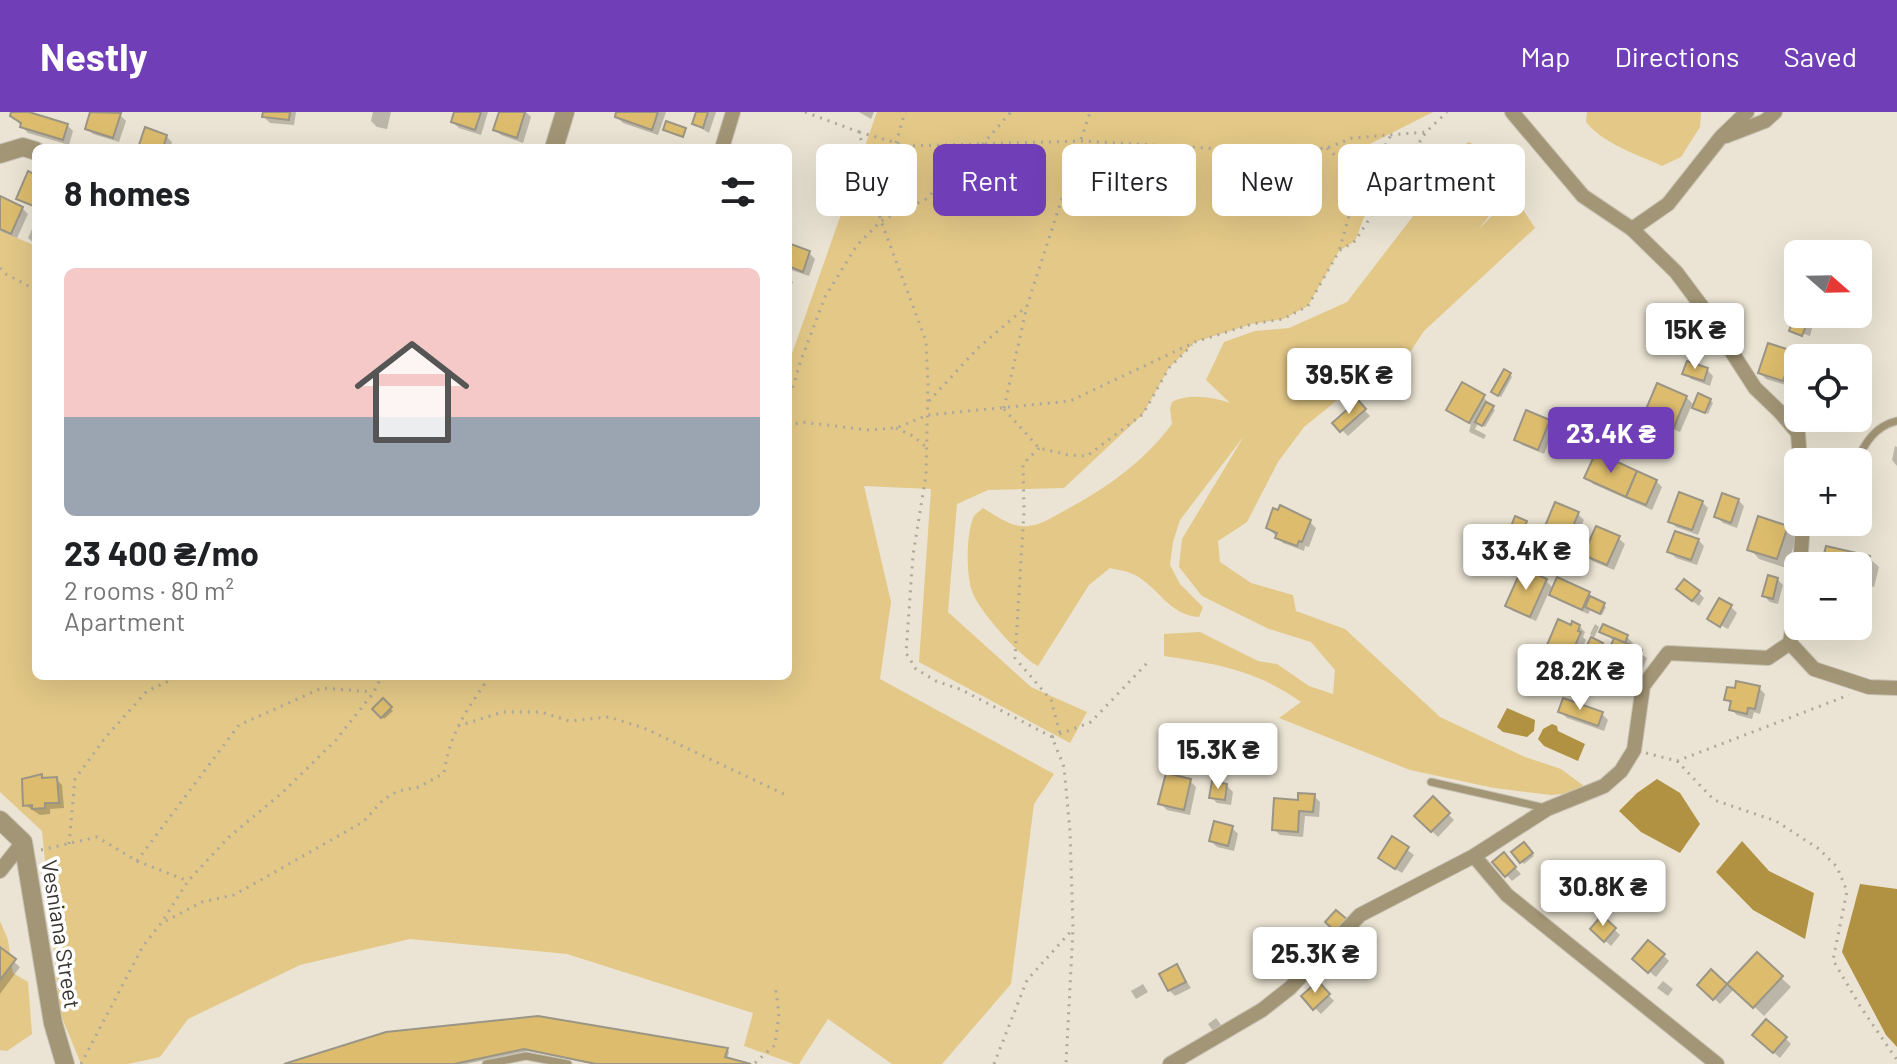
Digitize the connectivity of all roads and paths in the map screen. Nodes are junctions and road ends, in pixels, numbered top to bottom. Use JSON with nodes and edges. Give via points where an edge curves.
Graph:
{"nodes":[{"id":1,"x":565,"y":112,"type":"edge"},
{"id":2,"x":733,"y":112,"type":"edge"},
{"id":3,"x":805,"y":112,"type":"edge"},
{"id":4,"x":905,"y":112,"type":"edge"},
{"id":5,"x":1011,"y":112,"type":"edge"},
{"id":6,"x":1090,"y":112,"type":"edge"},
{"id":7,"x":1447,"y":112,"type":"edge"},
{"id":8,"x":1512,"y":112,"type":"edge"},
{"id":9,"x":1775,"y":112,"type":"edge"},
{"id":10,"x":1745,"y":114,"type":"edge"},
{"id":11,"x":859,"y":132,"type":"junction"},
{"id":12,"x":1426,"y":132,"type":"junction"},
{"id":13,"x":1391,"y":135,"type":"junction"},
{"id":14,"x":1721,"y":137,"type":"junction"},
{"id":15,"x":1081,"y":141,"type":"junction"},
{"id":16,"x":896,"y":143,"type":"junction"},
{"id":17,"x":555,"y":144,"type":"edge"},
{"id":18,"x":723,"y":144,"type":"edge"},
{"id":19,"x":983,"y":144,"type":"edge"},
{"id":20,"x":1007,"y":144,"type":"edge"},
{"id":21,"x":1386,"y":144,"type":"edge"},
{"id":22,"x":933,"y":146,"type":"edge"},
{"id":23,"x":1327,"y":148,"type":"junction"},
{"id":24,"x":32,"y":150,"type":"edge"},
{"id":25,"x":0,"y":154,"type":"edge"},
{"id":26,"x":1338,"y":158,"type":"edge"},
{"id":27,"x":933,"y":192,"type":"edge"},
{"id":28,"x":1349,"y":216,"type":"edge"},
{"id":29,"x":881,"y":221,"type":"junction"},
{"id":30,"x":1632,"y":229,"type":"junction"},
{"id":31,"x":1339,"y":251,"type":"junction"},
{"id":32,"x":1,"y":272,"type":"edge"},
{"id":33,"x":32,"y":288,"type":"edge"},
{"id":34,"x":1027,"y":306,"type":"junction"},
{"id":35,"x":1195,"y":342,"type":"junction"},
{"id":36,"x":792,"y":390,"type":"edge"},
{"id":37,"x":928,"y":402,"type":"junction"},
{"id":38,"x":1004,"y":408,"type":"junction"},
{"id":39,"x":928,"y":415,"type":"junction"},
{"id":40,"x":1897,"y":421,"type":"edge"},
{"id":41,"x":792,"y":425,"type":"edge"},
{"id":42,"x":896,"y":428,"type":"junction"},
{"id":43,"x":927,"y":448,"type":"junction"},
{"id":44,"x":1039,"y":448,"type":"junction"},
{"id":45,"x":1799,"y":448,"type":"edge"},
{"id":46,"x":1863,"y":448,"type":"edge"},
{"id":47,"x":1790,"y":640,"type":"edge"},
{"id":48,"x":1790,"y":643,"type":"junction"},
{"id":49,"x":1150,"y":660,"type":"dead end"},
{"id":50,"x":171,"y":680,"type":"edge"},
{"id":51,"x":380,"y":680,"type":"edge"},
{"id":52,"x":487,"y":680,"type":"edge"},
{"id":53,"x":1869,"y":687,"type":"junction"},
{"id":54,"x":1897,"y":688,"type":"edge"},
{"id":55,"x":374,"y":692,"type":"junction"},
{"id":56,"x":458,"y":726,"type":"junction"},
{"id":57,"x":1060,"y":734,"type":"junction"},
{"id":58,"x":1052,"y":737,"type":"junction"},
{"id":59,"x":1634,"y":750,"type":"junction"},
{"id":60,"x":1677,"y":761,"type":"junction"},
{"id":61,"x":1431,"y":782,"type":"dead end"},
{"id":62,"x":786,"y":795,"type":"dead end"},
{"id":63,"x":1547,"y":809,"type":"junction"},
{"id":64,"x":0,"y":820,"type":"edge"},
{"id":65,"x":23,"y":842,"type":"junction"},
{"id":66,"x":69,"y":844,"type":"junction"},
{"id":67,"x":1474,"y":856,"type":"junction"},
{"id":68,"x":137,"y":861,"type":"junction"},
{"id":69,"x":0,"y":871,"type":"edge"},
{"id":70,"x":188,"y":881,"type":"junction"},
{"id":71,"x":162,"y":922,"type":"junction"},
{"id":72,"x":1073,"y":929,"type":"junction"},
{"id":73,"x":775,"y":985,"type":"dead end"},
{"id":74,"x":1897,"y":1060,"type":"edge"},
{"id":75,"x":65,"y":1064,"type":"edge"},
{"id":76,"x":81,"y":1064,"type":"edge"},
{"id":77,"x":486,"y":1064,"type":"edge"},
{"id":78,"x":568,"y":1064,"type":"edge"},
{"id":79,"x":755,"y":1064,"type":"edge"},
{"id":80,"x":994,"y":1064,"type":"edge"},
{"id":81,"x":1066,"y":1064,"type":"edge"},
{"id":82,"x":1170,"y":1064,"type":"edge"},
{"id":83,"x":1717,"y":1064,"type":"edge"}],
"edges":[{"from":1,"to":17,"type":"street"},
{"from":2,"to":18,"type":"street"},
{"from":3,"to":11,"type":"path"},
{"from":4,"to":16,"type":"path"},
{"from":5,"to":19,"type":"path"},
{"from":6,"to":15,"type":"path"},
{"from":7,"to":12,"type":"path"},
{"from":8,"to":30,"type":"street","via":[[1583,196]]},
{"from":9,"to":14,"type":"street"},
{"from":10,"to":14,"type":"street"},
{"from":11,"to":16,"type":"path"},
{"from":11,"to":29,"type":"path"},
{"from":12,"to":13,"type":"path"},
{"from":12,"to":31,"type":"path","via":[[1355,241]]},
{"from":13,"to":21,"type":"path"},
{"from":13,"to":23,"type":"path","via":[[1352,138]]},
{"from":14,"to":30,"type":"street","via":[[1668,204]]},
{"from":15,"to":20,"type":"path"},
{"from":15,"to":23,"type":"path","via":[[1276,152]]},
{"from":15,"to":34,"type":"path"},
{"from":16,"to":22,"type":"path"},
{"from":23,"to":26,"type":"path"},
{"from":24,"to":25,"type":"street"},
{"from":27,"to":29,"type":"path"},
{"from":28,"to":31,"type":"path"},
{"from":29,"to":36,"type":"path","via":[[857,245],[825,297]]},
{"from":29,"to":37,"type":"path","via":[[926,341]]},
{"from":30,"to":45,"type":"street","via":[[1676,272],[1755,388],[1798,433]]},
{"from":31,"to":35,"type":"path","via":[[1308,306],[1283,319]]},
{"from":32,"to":33,"type":"path"},
{"from":34,"to":37,"type":"path"},
{"from":34,"to":38,"type":"path"},
{"from":35,"to":38,"type":"path","via":[[1070,401]]},
{"from":35,"to":44,"type":"path","via":[[1169,368],[1143,414],[1087,456]]},
{"from":37,"to":39,"type":"path"},
{"from":38,"to":39,"type":"path"},
{"from":38,"to":44,"type":"path"},
{"from":39,"to":42,"type":"path"},
{"from":39,"to":43,"type":"path"},
{"from":40,"to":46,"type":"lane","via":[[1885,424]]},
{"from":41,"to":42,"type":"path"},
{"from":42,"to":43,"type":"path"},
{"from":43,"to":58,"type":"path","via":[[906,653],[916,669],[936,681]]},
{"from":44,"to":57,"type":"path","via":[[1023,464],[1015,658],[1051,700]]},
{"from":47,"to":48,"type":"street"},
{"from":48,"to":53,"type":"street","via":[[1814,669]]},
{"from":48,"to":59,"type":"street","via":[[1768,658],[1668,653],[1643,686]]},
{"from":49,"to":57,"type":"path","via":[[1091,722]]},
{"from":50,"to":66,"type":"path","via":[[147,691],[75,779]]},
{"from":51,"to":55,"type":"path"},
{"from":52,"to":56,"type":"path"},
{"from":53,"to":54,"type":"street"},
{"from":53,"to":60,"type":"path"},
{"from":55,"to":68,"type":"path","via":[[322,688],[239,725]]},
{"from":55,"to":70,"type":"path","via":[[336,740]]},
{"from":56,"to":62,"type":"path","via":[[503,712],[541,712],[569,721],[609,717],[644,728]]},
{"from":56,"to":71,"type":"path","via":[[444,773],[384,799],[363,822],[234,895],[202,902]]},
{"from":57,"to":58,"type":"path"},
{"from":58,"to":72,"type":"path","via":[[1064,767]]},
{"from":59,"to":60,"type":"path"},
{"from":59,"to":63,"type":"street","via":[[1604,786]]},
{"from":60,"to":74,"type":"path","via":[[1714,800],[1776,821],[1837,867],[1847,891],[1833,960]]},
{"from":61,"to":63,"type":"lane"},
{"from":63,"to":67,"type":"street"},
{"from":64,"to":65,"type":"street","name":"Vesniana Street"},
{"from":65,"to":66,"type":"path","via":[[39,850]]},
{"from":65,"to":69,"type":"street"},
{"from":65,"to":75,"type":"street","name":"Vesniana Street","via":[[53,1023]]},
{"from":66,"to":68,"type":"path","via":[[97,837]]},
{"from":67,"to":82,"type":"street","via":[[1360,915],[1262,1010]]},
{"from":67,"to":83,"type":"street","via":[[1507,895]]},
{"from":68,"to":70,"type":"path"},
{"from":70,"to":71,"type":"path"},
{"from":71,"to":76,"type":"path","via":[[143,946]]},
{"from":72,"to":80,"type":"path","via":[[1027,980]]},
{"from":72,"to":81,"type":"path"},
{"from":73,"to":79,"type":"path","via":[[775,1045]]},
{"from":77,"to":78,"type":"lane","via":[[526,1056]]}]}
